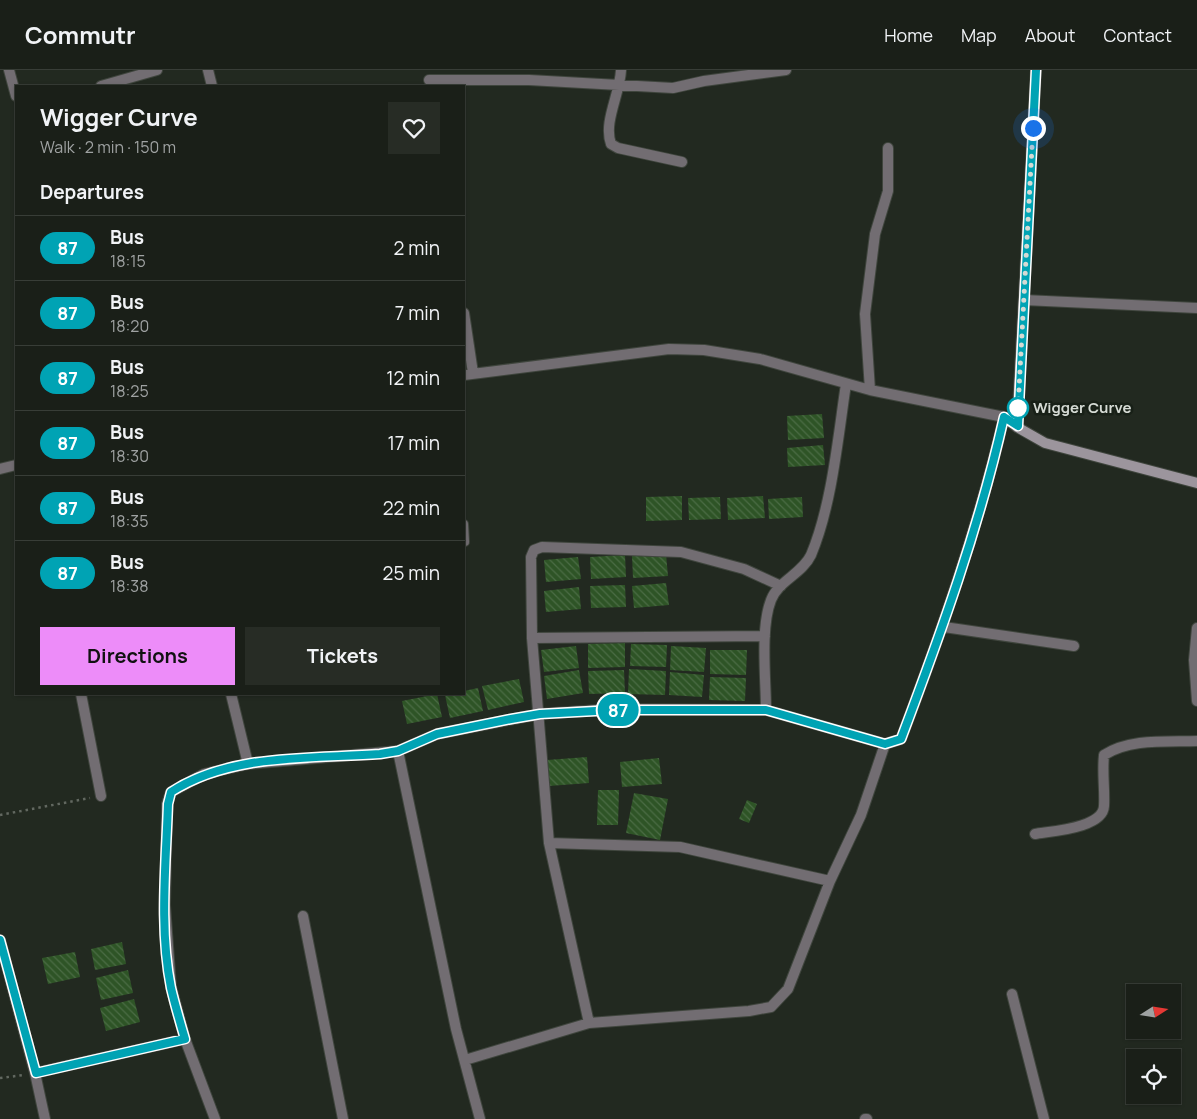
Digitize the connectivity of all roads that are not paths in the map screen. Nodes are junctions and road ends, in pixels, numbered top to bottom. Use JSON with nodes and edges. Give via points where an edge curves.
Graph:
{"nodes":[{"id":1,"x":9,"y":70,"type":"edge"},
{"id":2,"x":156,"y":70,"type":"edge"},
{"id":3,"x":208,"y":70,"type":"edge"},
{"id":4,"x":621,"y":70,"type":"edge"},
{"id":5,"x":786,"y":70,"type":"edge"},
{"id":6,"x":1036,"y":70,"type":"edge"},
{"id":7,"x":430,"y":79,"type":"edge"},
{"id":8,"x":104,"y":85,"type":"edge"},
{"id":9,"x":212,"y":85,"type":"edge"},
{"id":10,"x":620,"y":85,"type":"junction"},
{"id":11,"x":15,"y":92,"type":"edge"},
{"id":12,"x":888,"y":148,"type":"dead end"},
{"id":13,"x":682,"y":162,"type":"dead end"},
{"id":14,"x":1024,"y":300,"type":"junction"},
{"id":15,"x":1197,"y":308,"type":"edge"},
{"id":16,"x":465,"y":325,"type":"edge"},
{"id":17,"x":469,"y":374,"type":"edge"},
{"id":18,"x":846,"y":384,"type":"junction"},
{"id":19,"x":870,"y":390,"type":"junction"},
{"id":20,"x":1004,"y":417,"type":"junction"},
{"id":21,"x":1018,"y":426,"type":"junction"},
{"id":22,"x":15,"y":465,"type":"edge"},
{"id":23,"x":0,"y":469,"type":"edge"},
{"id":24,"x":1197,"y":482,"type":"edge"},
{"id":25,"x":781,"y":586,"type":"junction"},
{"id":26,"x":944,"y":627,"type":"junction"},
{"id":27,"x":1197,"y":628,"type":"edge"},
{"id":28,"x":765,"y":636,"type":"junction"},
{"id":29,"x":532,"y":638,"type":"junction"},
{"id":30,"x":1074,"y":646,"type":"dead end"},
{"id":31,"x":81,"y":695,"type":"edge"},
{"id":32,"x":231,"y":695,"type":"edge"},
{"id":33,"x":1197,"y":701,"type":"edge"},
{"id":34,"x":766,"y":710,"type":"junction"},
{"id":35,"x":540,"y":714,"type":"junction"},
{"id":36,"x":1197,"y":741,"type":"edge"},
{"id":37,"x":885,"y":744,"type":"junction"},
{"id":38,"x":398,"y":751,"type":"junction"},
{"id":39,"x":248,"y":764,"type":"junction"},
{"id":40,"x":101,"y":796,"type":"road end"},
{"id":41,"x":1035,"y":834,"type":"dead end"},
{"id":42,"x":549,"y":843,"type":"junction"},
{"id":43,"x":830,"y":881,"type":"junction"},
{"id":44,"x":303,"y":916,"type":"dead end"},
{"id":45,"x":0,"y":940,"type":"edge"},
{"id":46,"x":1012,"y":994,"type":"dead end"},
{"id":47,"x":589,"y":1023,"type":"junction"},
{"id":48,"x":185,"y":1039,"type":"junction"},
{"id":49,"x":465,"y":1060,"type":"junction"},
{"id":50,"x":36,"y":1073,"type":"junction"},
{"id":51,"x":45,"y":1119,"type":"edge"},
{"id":52,"x":215,"y":1119,"type":"edge"},
{"id":53,"x":342,"y":1119,"type":"edge"},
{"id":54,"x":480,"y":1119,"type":"edge"},
{"id":55,"x":1044,"y":1119,"type":"edge"}],
"edges":[{"from":1,"to":11,"type":"street"},
{"from":2,"to":8,"type":"street"},
{"from":3,"to":9,"type":"street"},
{"from":4,"to":10,"type":"street"},
{"from":5,"to":10,"type":"street","via":[[674,88]]},
{"from":6,"to":14,"type":"street"},
{"from":7,"to":10,"type":"street"},
{"from":10,"to":13,"type":"street","via":[[607,134],[610,144]]},
{"from":12,"to":19,"type":"street","via":[[888,191],[875,234],[865,314]]},
{"from":14,"to":15,"type":"street"},
{"from":14,"to":21,"type":"street"},
{"from":16,"to":17,"type":"street"},
{"from":17,"to":18,"type":"street","via":[[669,349],[704,350],[760,359]]},
{"from":18,"to":19,"type":"street"},
{"from":18,"to":25,"type":"street","via":[[820,528],[810,557]]},
{"from":19,"to":20,"type":"street"},
{"from":20,"to":21,"type":"street"},
{"from":20,"to":26,"type":"street","via":[[988,486]]},
{"from":21,"to":24,"type":"street","via":[[1045,443]]},
{"from":22,"to":23,"type":"street"},
{"from":25,"to":28,"type":"street","via":[[771,600]]},
{"from":25,"to":29,"type":"street","via":[[744,570],[681,552],[542,546],[534,550],[531,557]]},
{"from":26,"to":30,"type":"street"},
{"from":26,"to":37,"type":"street","via":[[901,739]]},
{"from":27,"to":33,"type":"street","via":[[1194,660]]},
{"from":28,"to":29,"type":"street"},
{"from":28,"to":34,"type":"street"},
{"from":29,"to":35,"type":"street"},
{"from":31,"to":40,"type":"street"},
{"from":32,"to":39,"type":"street"},
{"from":34,"to":35,"type":"street","via":[[614,710]]},
{"from":34,"to":37,"type":"street"},
{"from":35,"to":38,"type":"street","via":[[437,734]]},
{"from":35,"to":42,"type":"street"},
{"from":36,"to":41,"type":"street","via":[[1130,744],[1115,748],[1104,755],[1104,809],[1099,818],[1083,825]]},
{"from":37,"to":43,"type":"street","via":[[861,815]]},
{"from":38,"to":39,"type":"street"},
{"from":38,"to":49,"type":"street"},
{"from":39,"to":48,"type":"street","via":[[204,774],[186,782],[171,792],[168,804],[165,906],[168,956],[171,987]]},
{"from":42,"to":43,"type":"street","via":[[680,847]]},
{"from":42,"to":47,"type":"street"},
{"from":43,"to":47,"type":"street","via":[[788,990],[771,1007]]},
{"from":44,"to":53,"type":"street"},
{"from":45,"to":50,"type":"street"},
{"from":46,"to":55,"type":"street"},
{"from":47,"to":49,"type":"street"},
{"from":48,"to":50,"type":"street"},
{"from":48,"to":52,"type":"street"},
{"from":49,"to":54,"type":"street"},
{"from":50,"to":51,"type":"street"}]}
